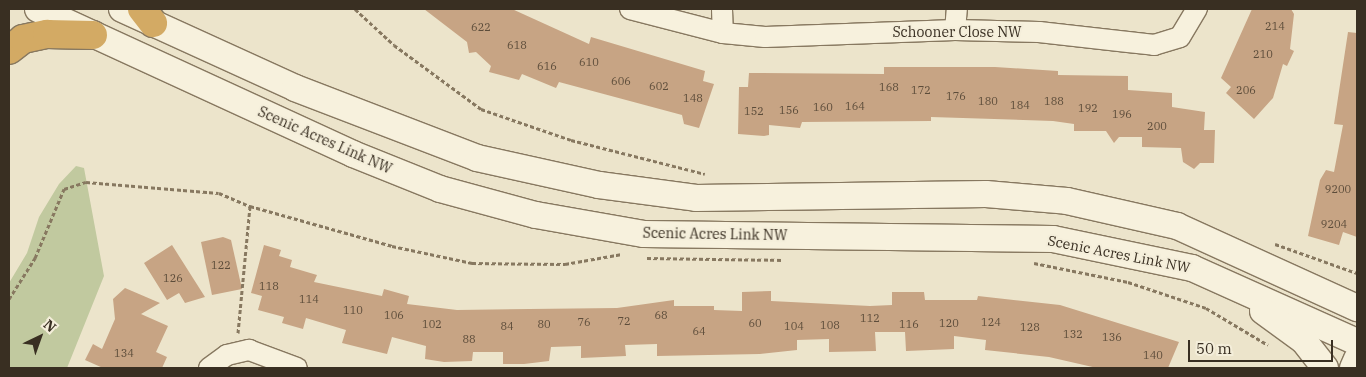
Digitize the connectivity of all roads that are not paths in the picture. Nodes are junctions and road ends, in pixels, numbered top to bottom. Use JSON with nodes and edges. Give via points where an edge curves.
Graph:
{"nodes":[{"id":1,"x":38,"y":9,"type":"edge"},
{"id":2,"x":122,"y":9,"type":"edge"},
{"id":3,"x":630,"y":9,"type":"edge"},
{"id":4,"x":722,"y":9,"type":"edge"},
{"id":5,"x":957,"y":9,"type":"edge"},
{"id":6,"x":1197,"y":9,"type":"edge"},
{"id":7,"x":147,"y":16,"type":"edge"},
{"id":8,"x":955,"y":30,"type":"junction"},
{"id":9,"x":723,"y":33,"type":"junction"},
{"id":10,"x":92,"y":35,"type":"junction"},
{"id":11,"x":9,"y":50,"type":"edge"},
{"id":12,"x":1192,"y":268,"type":"junction"},
{"id":13,"x":1357,"y":308,"type":"edge"},
{"id":14,"x":1357,"y":342,"type":"edge"},
{"id":15,"x":1357,"y":359,"type":"edge"},
{"id":16,"x":209,"y":368,"type":"edge"},
{"id":17,"x":297,"y":368,"type":"edge"},
{"id":18,"x":1326,"y":368,"type":"edge"},
{"id":19,"x":1353,"y":368,"type":"edge"}],
"edges":[{"from":1,"to":10,"type":"street","name":"Scenic Acres Link NW"},
{"from":2,"to":7,"type":"street"},
{"from":3,"to":9,"type":"street","name":"Schooner Close NW"},
{"from":4,"to":9,"type":"street"},
{"from":5,"to":8,"type":"street"},
{"from":6,"to":8,"type":"street","name":"Schooner Close NW","via":[[1180,37],[1154,45],[1039,32]]},
{"from":7,"to":13,"type":"street","via":[[304,92],[477,158],[599,185],[696,198],[986,194],[1067,201],[1177,226]]},
{"from":8,"to":9,"type":"street","name":"Schooner Close NW","via":[[765,37]]},
{"from":10,"to":11,"type":"highway","via":[[47,34],[23,39]]},
{"from":10,"to":12,"type":"street","name":"Scenic Acres Link NW","via":[[354,154],[440,189],[536,215],[644,234],[1053,239]]},
{"from":12,"to":14,"type":"street","name":"Scenic Acres Link NW"},
{"from":12,"to":18,"type":"street","via":[[1279,320]]},
{"from":15,"to":19,"type":"street"},
{"from":16,"to":17,"type":"street","via":[[236,351],[249,350]]}]}
